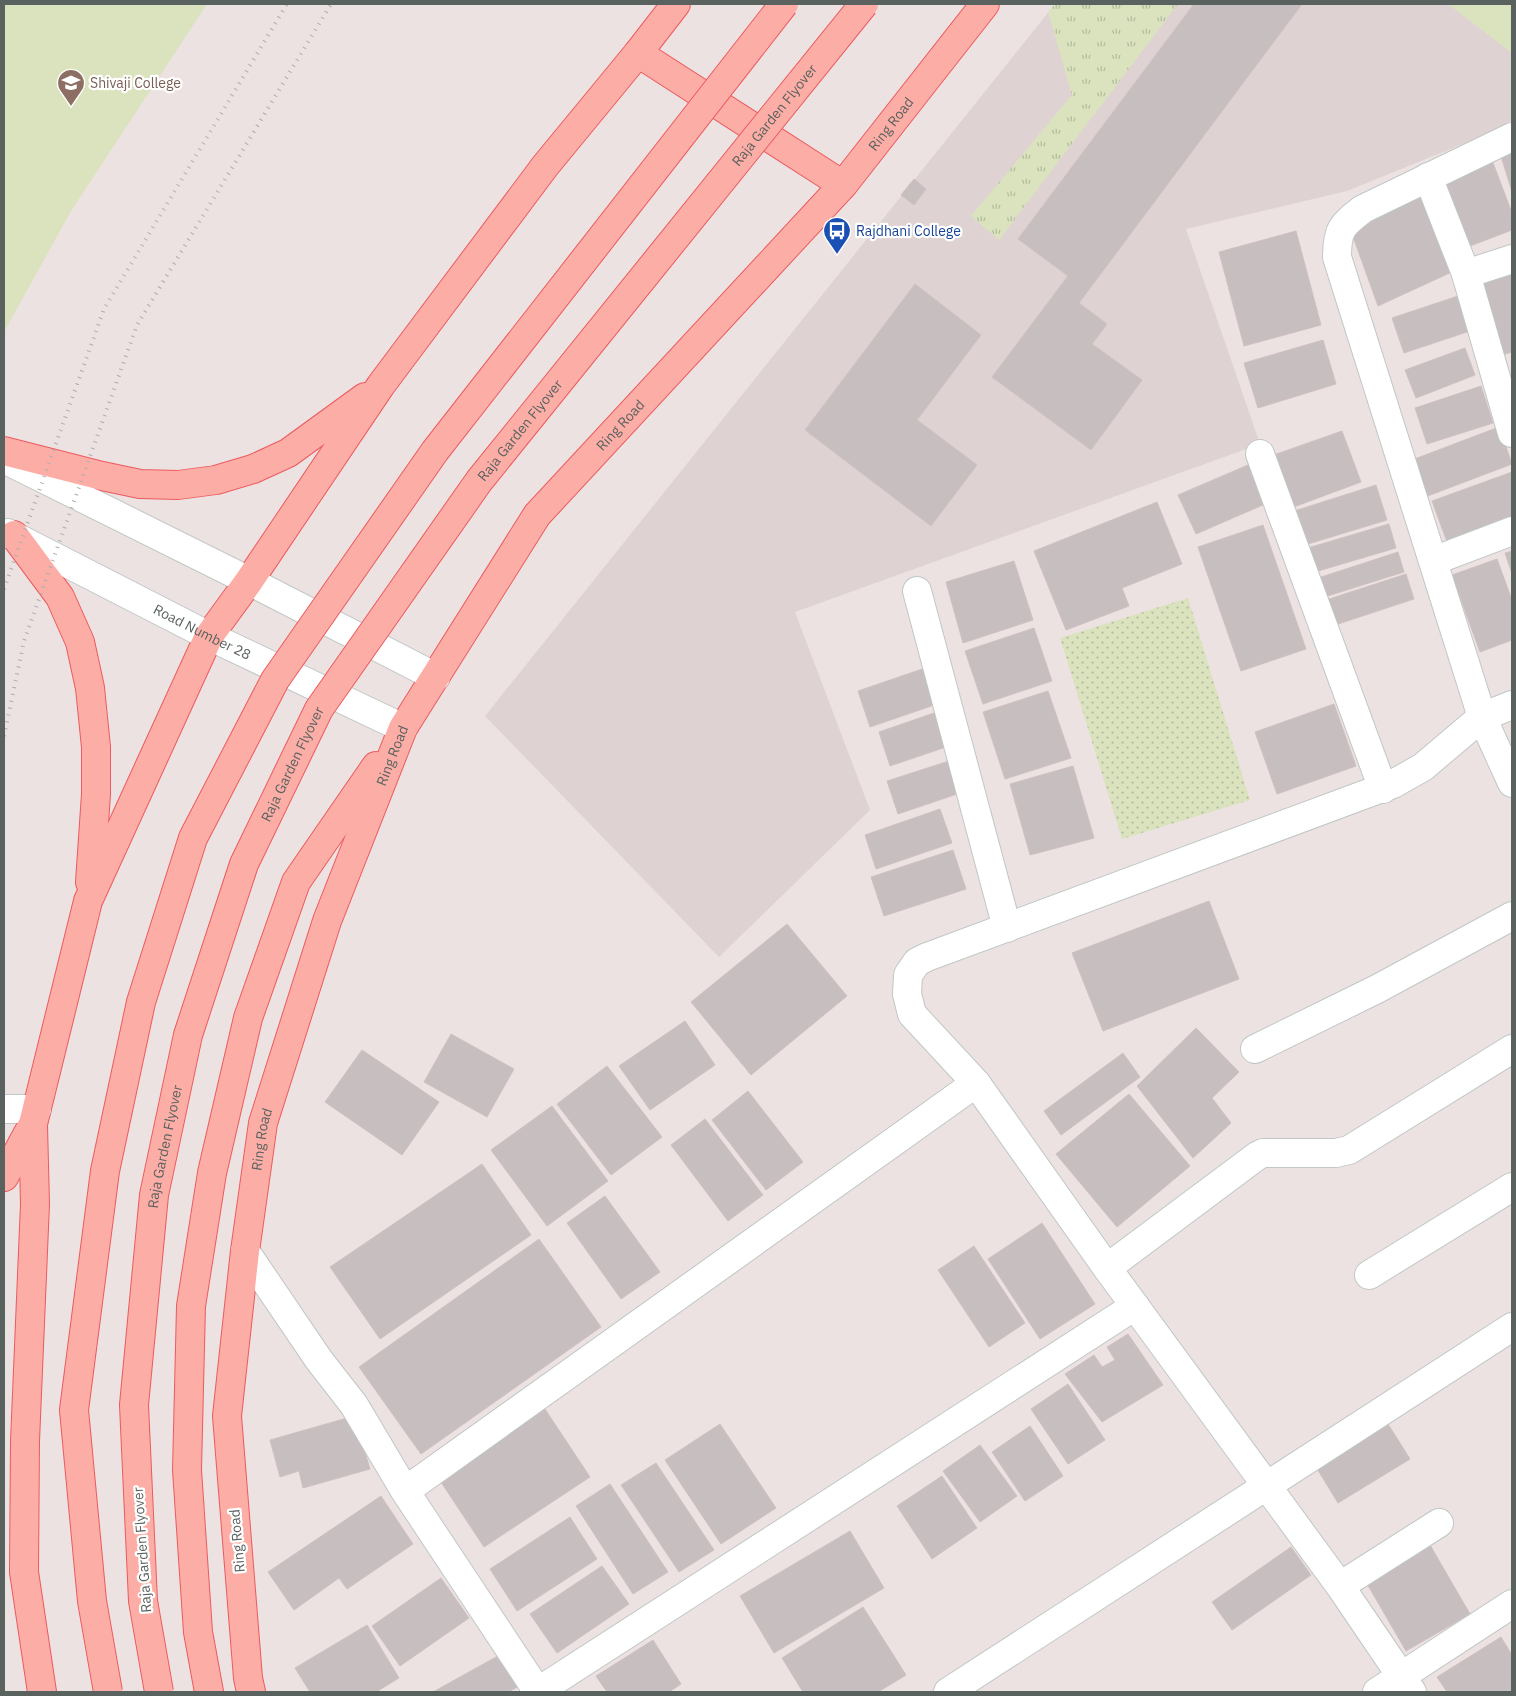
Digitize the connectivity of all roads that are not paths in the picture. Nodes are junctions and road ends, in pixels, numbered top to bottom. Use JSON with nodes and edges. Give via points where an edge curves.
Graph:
{"nodes":[{"id":1,"x":676,"y":4,"type":"edge"},
{"id":2,"x":784,"y":4,"type":"edge"},
{"id":3,"x":864,"y":4,"type":"edge"},
{"id":4,"x":985,"y":4,"type":"edge"},
{"id":5,"x":638,"y":54,"type":"junction"},
{"id":6,"x":1512,"y":137,"type":"edge"},
{"id":7,"x":1428,"y":177,"type":"junction"},
{"id":8,"x":843,"y":185,"type":"junction"},
{"id":9,"x":1512,"y":259,"type":"edge"},
{"id":10,"x":1466,"y":274,"type":"junction"},
{"id":11,"x":1504,"y":371,"type":"edge"},
{"id":12,"x":381,"y":385,"type":"junction"},
{"id":13,"x":1512,"y":433,"type":"edge"},
{"id":14,"x":4,"y":451,"type":"edge"},
{"id":15,"x":1260,"y":454,"type":"dead end"},
{"id":16,"x":4,"y":459,"type":"edge"},
{"id":17,"x":1512,"y":531,"type":"edge"},
{"id":18,"x":9,"y":533,"type":"edge"},
{"id":19,"x":1433,"y":560,"type":"junction"},
{"id":20,"x":249,"y":581,"type":"junction"},
{"id":21,"x":917,"y":591,"type":"dead end"},
{"id":22,"x":209,"y":636,"type":"junction"},
{"id":23,"x":436,"y":677,"type":"junction"},
{"id":24,"x":1512,"y":704,"type":"edge"},
{"id":25,"x":1482,"y":717,"type":"junction"},
{"id":26,"x":403,"y":728,"type":"junction"},
{"id":27,"x":1512,"y":783,"type":"edge"},
{"id":28,"x":1383,"y":788,"type":"junction"},
{"id":29,"x":88,"y":901,"type":"junction"},
{"id":30,"x":1512,"y":916,"type":"edge"},
{"id":31,"x":1008,"y":928,"type":"junction"},
{"id":32,"x":1255,"y":1049,"type":"dead end"},
{"id":33,"x":1512,"y":1049,"type":"edge"},
{"id":34,"x":976,"y":1083,"type":"junction"},
{"id":35,"x":4,"y":1109,"type":"edge"},
{"id":36,"x":35,"y":1116,"type":"junction"},
{"id":37,"x":4,"y":1177,"type":"edge"},
{"id":38,"x":1512,"y":1187,"type":"edge"},
{"id":39,"x":245,"y":1251,"type":"junction"},
{"id":40,"x":1107,"y":1268,"type":"junction"},
{"id":41,"x":1368,"y":1276,"type":"dead end"},
{"id":42,"x":1135,"y":1306,"type":"junction"},
{"id":43,"x":1512,"y":1327,"type":"edge"},
{"id":44,"x":1267,"y":1486,"type":"junction"},
{"id":45,"x":405,"y":1491,"type":"junction"},
{"id":46,"x":1439,"y":1523,"type":"dead end"},
{"id":47,"x":1340,"y":1586,"type":"junction"},
{"id":48,"x":1512,"y":1604,"type":"edge"},
{"id":49,"x":1407,"y":1684,"type":"edge"},
{"id":50,"x":42,"y":1692,"type":"edge"},
{"id":51,"x":108,"y":1692,"type":"edge"},
{"id":52,"x":159,"y":1692,"type":"edge"},
{"id":53,"x":209,"y":1692,"type":"edge"},
{"id":54,"x":251,"y":1692,"type":"edge"},
{"id":55,"x":537,"y":1692,"type":"edge"},
{"id":56,"x":948,"y":1692,"type":"edge"},
{"id":57,"x":1377,"y":1692,"type":"edge"}],
"edges":[{"from":1,"to":5,"type":"main road"},
{"from":2,"to":51,"type":"main road","bridge":true,"via":[[435,451],[275,680],[194,838],[141,1002],[105,1171],[74,1410],[92,1601]]},
{"from":3,"to":52,"type":"main road","name":"Raja Garden Flyover","bridge":true,"via":[[479,480],[319,709],[244,864],[188,1035],[154,1196],[134,1405],[143,1601]]},
{"from":4,"to":8,"type":"main road","name":"Ring Road"},
{"from":5,"to":8,"type":"main road"},
{"from":5,"to":12,"type":"main road","via":[[545,166]]},
{"from":6,"to":7,"type":"street"},
{"from":7,"to":10,"type":"street"},
{"from":7,"to":19,"type":"street","via":[[1363,209],[1344,223],[1337,240],[1337,257]]},
{"from":8,"to":23,"type":"main road","name":"Ring Road","via":[[537,515]]},
{"from":9,"to":10,"type":"street"},
{"from":10,"to":11,"type":"street"},
{"from":11,"to":13,"type":"street"},
{"from":12,"to":14,"type":"main road","via":[[288,453],[253,469],[216,480],[178,485],[140,484]]},
{"from":12,"to":20,"type":"main road"},
{"from":15,"to":28,"type":"street"},
{"from":16,"to":20,"type":"street"},
{"from":17,"to":19,"type":"street"},
{"from":18,"to":22,"type":"street","name":"Road Number 28"},
{"from":18,"to":29,"type":"main road","via":[[60,597],[80,642],[90,688],[96,766]]},
{"from":19,"to":25,"type":"street"},
{"from":20,"to":22,"type":"main road"},
{"from":20,"to":23,"type":"street"},
{"from":21,"to":31,"type":"street"},
{"from":22,"to":26,"type":"street","name":"Road Number 28"},
{"from":22,"to":29,"type":"main road"},
{"from":23,"to":26,"type":"main road","name":"Ring Road"},
{"from":24,"to":25,"type":"street"},
{"from":25,"to":27,"type":"street"},
{"from":25,"to":28,"type":"street","via":[[1423,767]]},
{"from":26,"to":39,"type":"main road","name":"Ring Road","via":[[327,921],[264,1123]]},
{"from":26,"to":53,"type":"main road","via":[[296,882],[248,1018],[212,1173],[191,1306],[187,1470],[198,1632]]},
{"from":28,"to":31,"type":"street"},
{"from":29,"to":36,"type":"main road"},
{"from":30,"to":32,"type":"street","via":[[1377,989]]},
{"from":31,"to":34,"type":"street","via":[[917,962],[908,975],[907,994],[912,1014]]},
{"from":33,"to":40,"type":"street","via":[[1349,1150],[1336,1153],[1264,1153],[1257,1156]]},
{"from":34,"to":40,"type":"street"},
{"from":34,"to":45,"type":"street"},
{"from":35,"to":36,"type":"street"},
{"from":36,"to":37,"type":"main road"},
{"from":36,"to":50,"type":"main road","via":[[24,1572]]},
{"from":38,"to":41,"type":"street"},
{"from":39,"to":45,"type":"street","via":[[319,1360],[354,1405]]},
{"from":39,"to":54,"type":"main road","name":"Ring Road","via":[[227,1416]]},
{"from":40,"to":42,"type":"street"},
{"from":42,"to":44,"type":"street"},
{"from":42,"to":55,"type":"street"},
{"from":43,"to":44,"type":"street"},
{"from":44,"to":47,"type":"street"},
{"from":44,"to":56,"type":"street"},
{"from":45,"to":55,"type":"street"},
{"from":46,"to":47,"type":"street"},
{"from":47,"to":49,"type":"street"},
{"from":48,"to":49,"type":"street"},
{"from":49,"to":57,"type":"street"}]}
